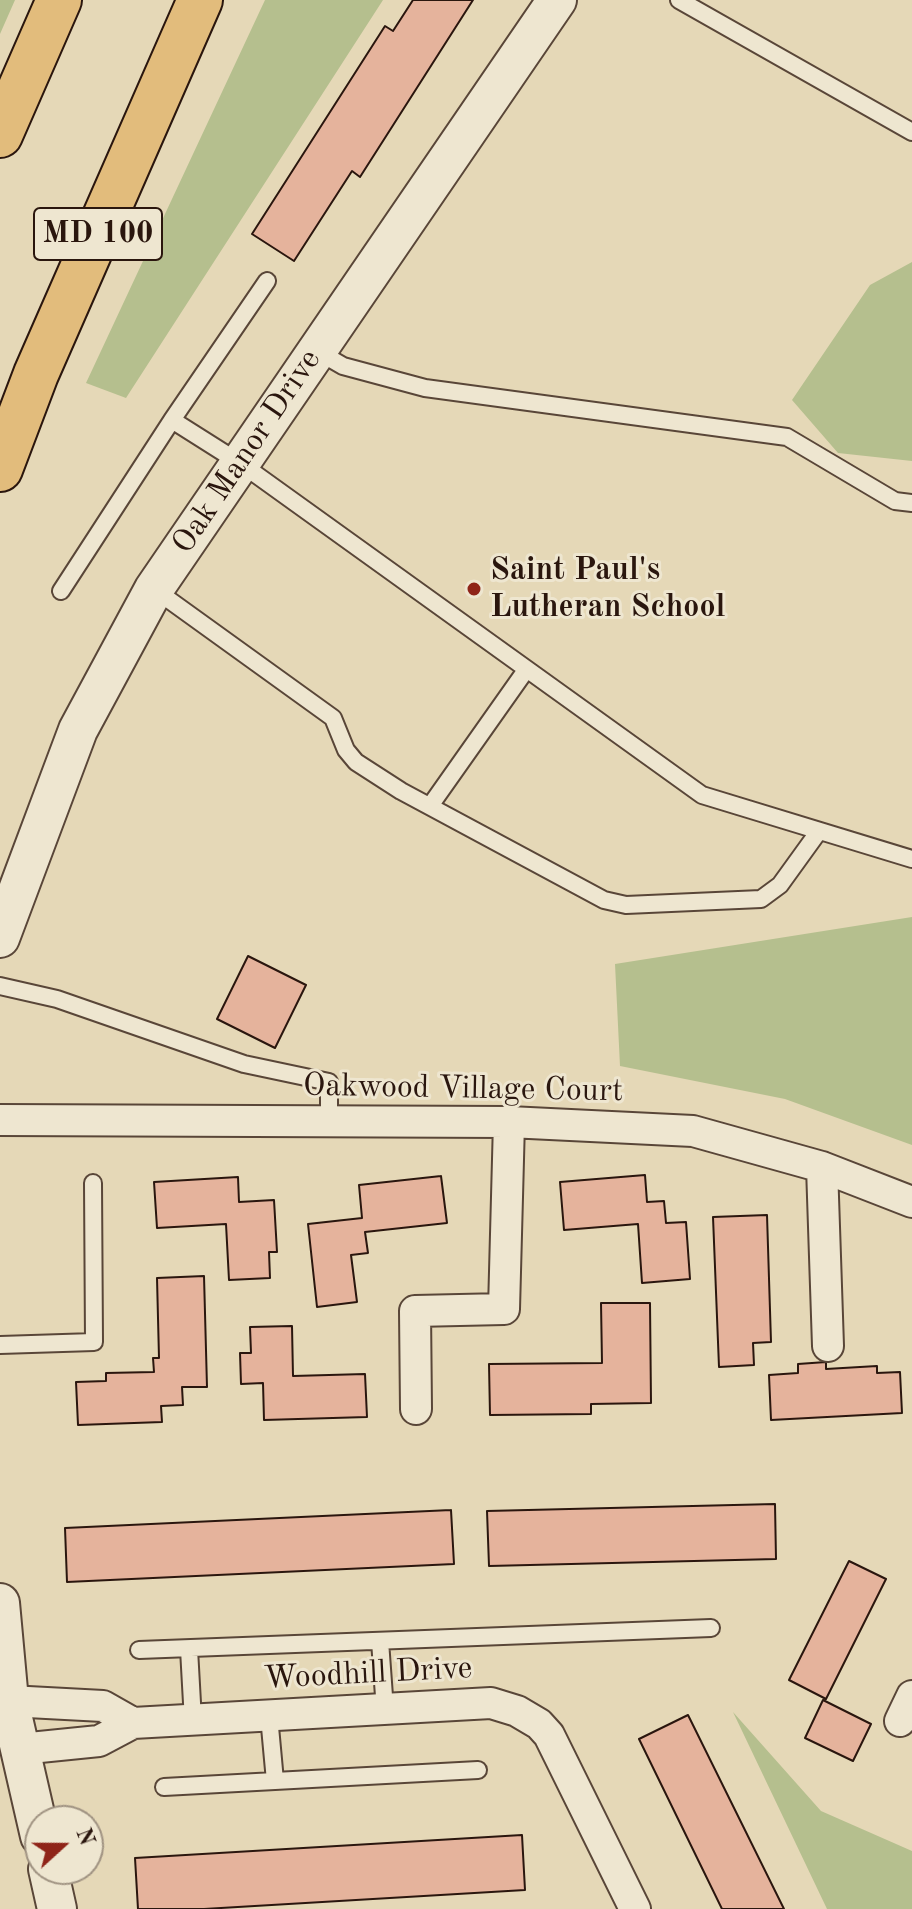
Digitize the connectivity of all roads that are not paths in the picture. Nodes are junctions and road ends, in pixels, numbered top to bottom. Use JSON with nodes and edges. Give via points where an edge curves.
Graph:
{"nodes":[{"id":1,"x":59,"y":0,"type":"edge"},
{"id":2,"x":200,"y":0,"type":"edge"},
{"id":3,"x":557,"y":0,"type":"edge"},
{"id":4,"x":679,"y":0,"type":"edge"},
{"id":5,"x":912,"y":132,"type":"edge"},
{"id":6,"x":0,"y":135,"type":"edge"},
{"id":7,"x":267,"y":281,"type":"dead end"},
{"id":8,"x":317,"y":351,"type":"junction"},
{"id":9,"x":172,"y":420,"type":"junction"},
{"id":10,"x":240,"y":463,"type":"junction"},
{"id":11,"x":0,"y":469,"type":"edge"},
{"id":12,"x":912,"y":503,"type":"edge"},
{"id":13,"x":154,"y":589,"type":"junction"},
{"id":14,"x":61,"y":591,"type":"dead end"},
{"id":15,"x":526,"y":670,"type":"junction"},
{"id":16,"x":430,"y":806,"type":"junction"},
{"id":17,"x":819,"y":831,"type":"junction"},
{"id":18,"x":912,"y":859,"type":"edge"},
{"id":19,"x":0,"y":938,"type":"edge"},
{"id":20,"x":0,"y":986,"type":"edge"},
{"id":21,"x":0,"y":1120,"type":"edge"},
{"id":22,"x":329,"y":1121,"type":"junction"},
{"id":23,"x":509,"y":1122,"type":"junction"},
{"id":24,"x":822,"y":1167,"type":"junction"},
{"id":25,"x":93,"y":1183,"type":"dead end"},
{"id":26,"x":912,"y":1202,"type":"edge"},
{"id":27,"x":0,"y":1345,"type":"edge"},
{"id":28,"x":828,"y":1346,"type":"dead end"},
{"id":29,"x":416,"y":1409,"type":"dead end"},
{"id":30,"x":0,"y":1603,"type":"edge"},
{"id":31,"x":711,"y":1628,"type":"dead end"},
{"id":32,"x":380,"y":1641,"type":"junction"},
{"id":33,"x":189,"y":1649,"type":"junction"},
{"id":34,"x":139,"y":1650,"type":"dead end"},
{"id":35,"x":9,"y":1701,"type":"junction"},
{"id":36,"x":385,"y":1710,"type":"junction"},
{"id":37,"x":269,"y":1716,"type":"junction"},
{"id":38,"x":193,"y":1721,"type":"junction"},
{"id":39,"x":133,"y":1723,"type":"junction"},
{"id":40,"x":20,"y":1749,"type":"junction"},
{"id":41,"x":478,"y":1770,"type":"dead end"},
{"id":42,"x":275,"y":1781,"type":"junction"},
{"id":43,"x":164,"y":1787,"type":"dead end"},
{"id":44,"x":33,"y":1805,"type":"edge"},
{"id":45,"x":52,"y":1885,"type":"edge"},
{"id":46,"x":57,"y":1909,"type":"edge"},
{"id":47,"x":635,"y":1909,"type":"edge"}],
"edges":[{"from":1,"to":6,"type":"highway"},
{"from":2,"to":11,"type":"highway","number":"MD 100","via":[[36,374]]},
{"from":3,"to":8,"type":"street","name":"Oak Manor Drive"},
{"from":4,"to":5,"type":"lane"},
{"from":7,"to":9,"type":"lane"},
{"from":8,"to":10,"type":"street","name":"Oak Manor Drive"},
{"from":8,"to":12,"type":"lane","via":[[343,366],[425,388],[787,437],[895,501]]},
{"from":9,"to":10,"type":"lane"},
{"from":9,"to":14,"type":"lane"},
{"from":10,"to":13,"type":"street","name":"Oak Manor Drive"},
{"from":10,"to":15,"type":"lane"},
{"from":13,"to":16,"type":"lane","via":[[333,718],[356,762]]},
{"from":13,"to":19,"type":"street","name":"Oak Manor Drive","via":[[78,730]]},
{"from":15,"to":16,"type":"lane"},
{"from":15,"to":17,"type":"lane","via":[[702,795]]},
{"from":16,"to":17,"type":"lane","via":[[604,900],[626,905],[761,899],[780,885]]},
{"from":17,"to":18,"type":"lane"},
{"from":20,"to":22,"type":"lane","via":[[57,999],[244,1064],[329,1082]]},
{"from":21,"to":22,"type":"street","name":"Oakwood Village Court"},
{"from":22,"to":23,"type":"street","name":"Oakwood Village Court"},
{"from":23,"to":24,"type":"street","name":"Oakwood Village Court","via":[[693,1131]]},
{"from":23,"to":29,"type":"street","via":[[504,1309],[415,1311]]},
{"from":24,"to":26,"type":"street","name":"Oakwood Village Court"},
{"from":24,"to":28,"type":"street"},
{"from":25,"to":27,"type":"lane","via":[[94,1342]]},
{"from":30,"to":35,"type":"street"},
{"from":31,"to":32,"type":"lane"},
{"from":32,"to":33,"type":"lane"},
{"from":32,"to":36,"type":"lane"},
{"from":33,"to":34,"type":"lane"},
{"from":33,"to":38,"type":"lane"},
{"from":35,"to":39,"type":"street","name":"Woodhill Drive","via":[[103,1706]]},
{"from":35,"to":40,"type":"street"},
{"from":36,"to":37,"type":"street","name":"Woodhill Drive"},
{"from":36,"to":47,"type":"street","name":"Woodhill Drive","via":[[491,1703],[539,1724]]},
{"from":37,"to":38,"type":"street","name":"Woodhill Drive"},
{"from":37,"to":42,"type":"lane"},
{"from":38,"to":39,"type":"street","name":"Woodhill Drive"},
{"from":39,"to":40,"type":"street","name":"Woodhill Drive","via":[[99,1741]]},
{"from":40,"to":44,"type":"street"},
{"from":41,"to":42,"type":"lane"},
{"from":42,"to":43,"type":"lane"},
{"from":45,"to":46,"type":"street"}]}
